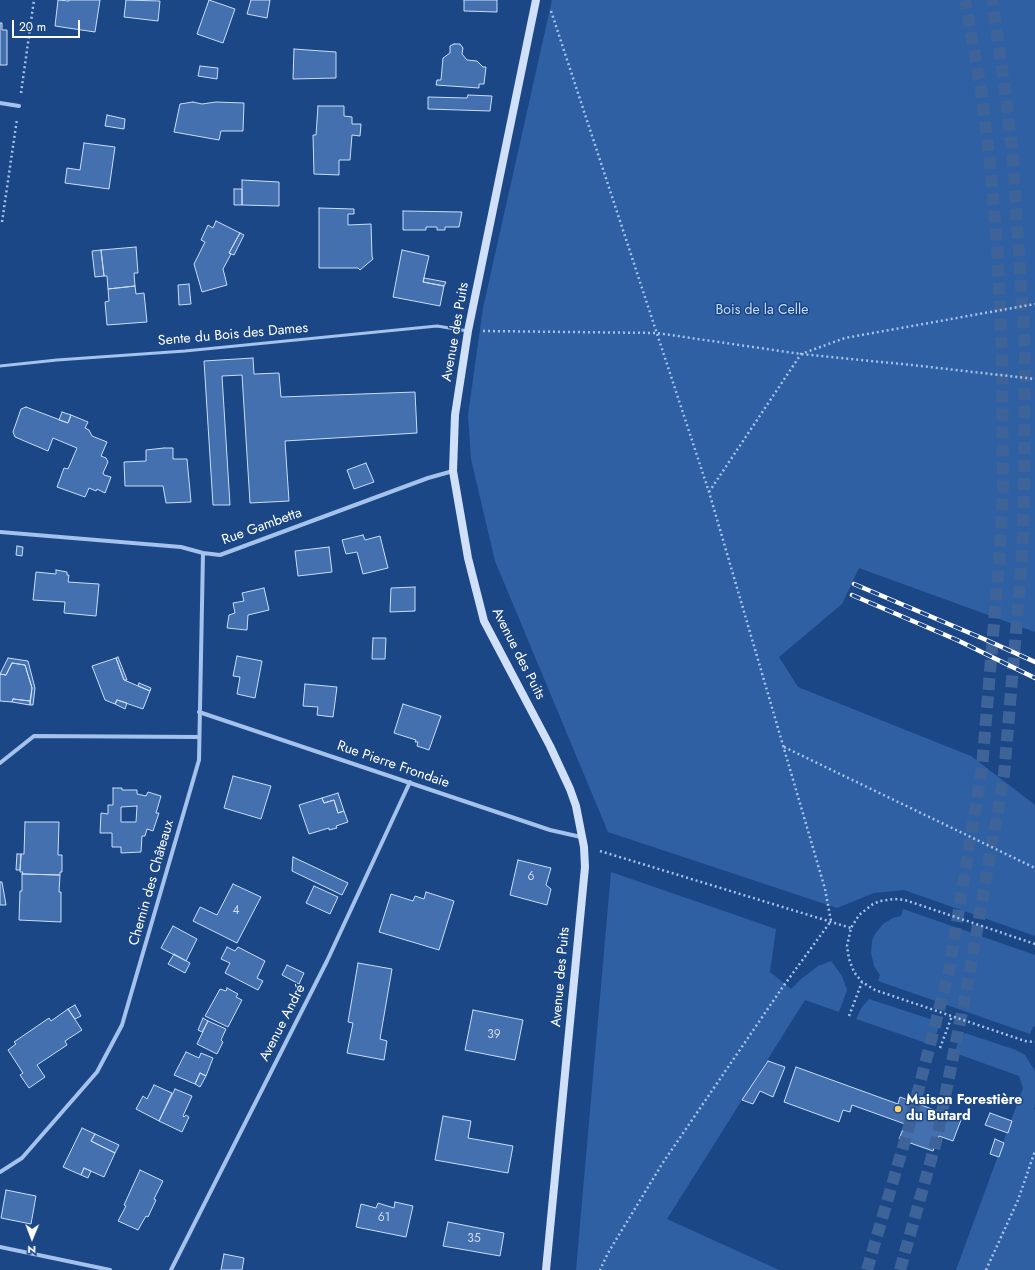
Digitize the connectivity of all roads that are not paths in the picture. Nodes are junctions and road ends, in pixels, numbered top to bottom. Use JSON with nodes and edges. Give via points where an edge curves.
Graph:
{"nodes":[{"id":1,"x":536,"y":0,"type":"edge"},
{"id":2,"x":0,"y":103,"type":"edge"},
{"id":3,"x":19,"y":106,"type":"dead end"},
{"id":4,"x":468,"y":331,"type":"junction"},
{"id":5,"x":0,"y":366,"type":"edge"},
{"id":6,"x":453,"y":471,"type":"junction"},
{"id":7,"x":0,"y":532,"type":"edge"},
{"id":8,"x":203,"y":553,"type":"junction"},
{"id":9,"x":199,"y":712,"type":"junction"},
{"id":10,"x":199,"y":737,"type":"junction"},
{"id":11,"x":0,"y":762,"type":"edge"},
{"id":12,"x":410,"y":782,"type":"junction"},
{"id":13,"x":581,"y":837,"type":"junction"},
{"id":14,"x":0,"y":1172,"type":"edge"},
{"id":15,"x":0,"y":1247,"type":"edge"},
{"id":16,"x":110,"y":1270,"type":"edge"},
{"id":17,"x":171,"y":1270,"type":"edge"},
{"id":18,"x":546,"y":1270,"type":"edge"}],
"edges":[{"from":1,"to":4,"type":"street","name":"Avenue des Puits"},
{"from":2,"to":3,"type":"street"},
{"from":4,"to":5,"type":"lane","name":"Sente du Bois des Dames","via":[[437,326]]},
{"from":4,"to":6,"type":"street","name":"Avenue des Puits","via":[[455,415]]},
{"from":6,"to":8,"type":"street","name":"Rue Gambetta","via":[[220,554]]},
{"from":6,"to":13,"type":"street","name":"Avenue des Puits","via":[[468,558],[484,621],[570,789],[576,806]]},
{"from":7,"to":8,"type":"street","name":"Rue Gambetta","via":[[181,547]]},
{"from":8,"to":9,"type":"street","name":"Chemin des Châteaux"},
{"from":9,"to":10,"type":"street","name":"Chemin des Châteaux"},
{"from":9,"to":12,"type":"street","name":"Rue Pierre Frondaie"},
{"from":10,"to":11,"type":"street","via":[[34,736]]},
{"from":10,"to":14,"type":"street","name":"Chemin des Châteaux","via":[[199,760],[122,1025],[97,1072],[22,1158]]},
{"from":12,"to":13,"type":"street","name":"Rue Pierre Frondaie","via":[[550,830]]},
{"from":12,"to":17,"type":"street","name":"Avenue André","via":[[327,961]]},
{"from":13,"to":18,"type":"street","name":"Avenue des Puits","via":[[584,867]]},
{"from":15,"to":16,"type":"street"}]}
